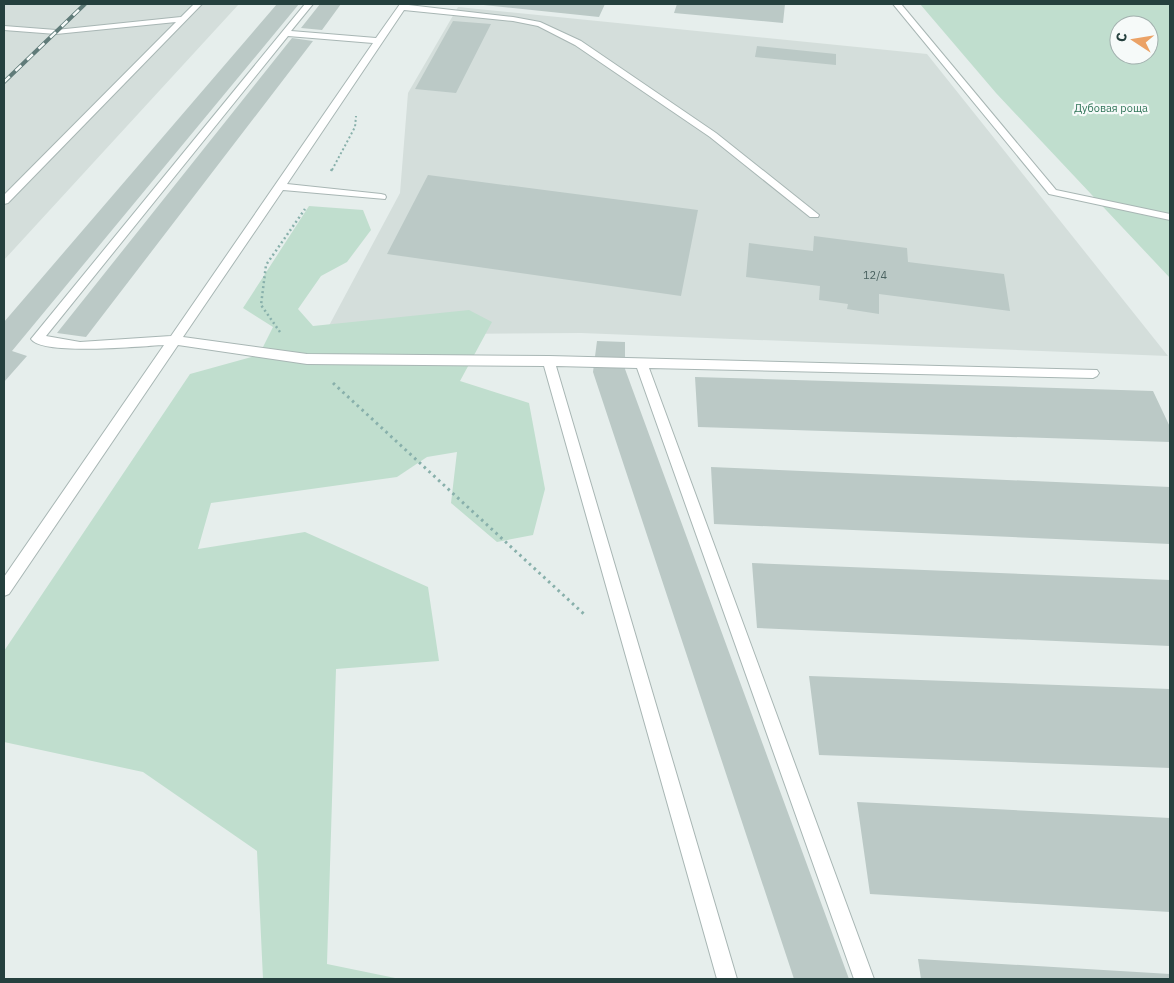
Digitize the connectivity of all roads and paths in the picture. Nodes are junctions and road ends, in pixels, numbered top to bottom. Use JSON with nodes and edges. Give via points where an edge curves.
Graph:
{"nodes":[{"id":1,"x":198,"y":4,"type":"edge"},
{"id":2,"x":309,"y":4,"type":"edge"},
{"id":3,"x":897,"y":4,"type":"edge"},
{"id":4,"x":403,"y":5,"type":"edge"},
{"id":5,"x":182,"y":19,"type":"junction"},
{"id":6,"x":4,"y":28,"type":"edge"},
{"id":7,"x":285,"y":33,"type":"junction"},
{"id":8,"x":379,"y":41,"type":"junction"},
{"id":9,"x":357,"y":112,"type":"dead end"},
{"id":10,"x":279,"y":186,"type":"junction"},
{"id":11,"x":317,"y":190,"type":"junction"},
{"id":12,"x":381,"y":197,"type":"dead end"},
{"id":13,"x":4,"y":201,"type":"edge"},
{"id":14,"x":814,"y":215,"type":"dead end"},
{"id":15,"x":1170,"y":217,"type":"edge"},
{"id":16,"x":174,"y":340,"type":"junction"},
{"id":17,"x":308,"y":359,"type":"junction"},
{"id":18,"x":549,"y":361,"type":"junction"},
{"id":19,"x":641,"y":363,"type":"junction"},
{"id":20,"x":1093,"y":373,"type":"dead end"},
{"id":21,"x":4,"y":589,"type":"edge"},
{"id":22,"x":585,"y":615,"type":"dead end"},
{"id":23,"x":727,"y":979,"type":"edge"},
{"id":24,"x":864,"y":979,"type":"edge"}],
"edges":[{"from":1,"to":5,"type":"lane"},
{"from":2,"to":7,"type":"lane"},
{"from":3,"to":15,"type":"lane","via":[[1053,192]]},
{"from":4,"to":8,"type":"lane"},
{"from":4,"to":14,"type":"lane","via":[[540,24],[578,43],[713,135]]},
{"from":5,"to":6,"type":"lane","via":[[56,32]]},
{"from":5,"to":13,"type":"lane"},
{"from":7,"to":8,"type":"lane"},
{"from":7,"to":16,"type":"lane","via":[[37,339],[80,346]]},
{"from":8,"to":10,"type":"lane"},
{"from":9,"to":11,"type":"path","via":[[355,126]]},
{"from":10,"to":11,"type":"lane"},
{"from":10,"to":16,"type":"lane"},
{"from":11,"to":12,"type":"lane"},
{"from":11,"to":17,"type":"path","via":[[266,265],[261,305],[282,335]]},
{"from":16,"to":17,"type":"lane"},
{"from":16,"to":21,"type":"lane"},
{"from":17,"to":18,"type":"lane"},
{"from":17,"to":22,"type":"path"},
{"from":18,"to":19,"type":"lane"},
{"from":18,"to":23,"type":"lane"},
{"from":19,"to":20,"type":"lane"},
{"from":19,"to":24,"type":"lane"}]}
